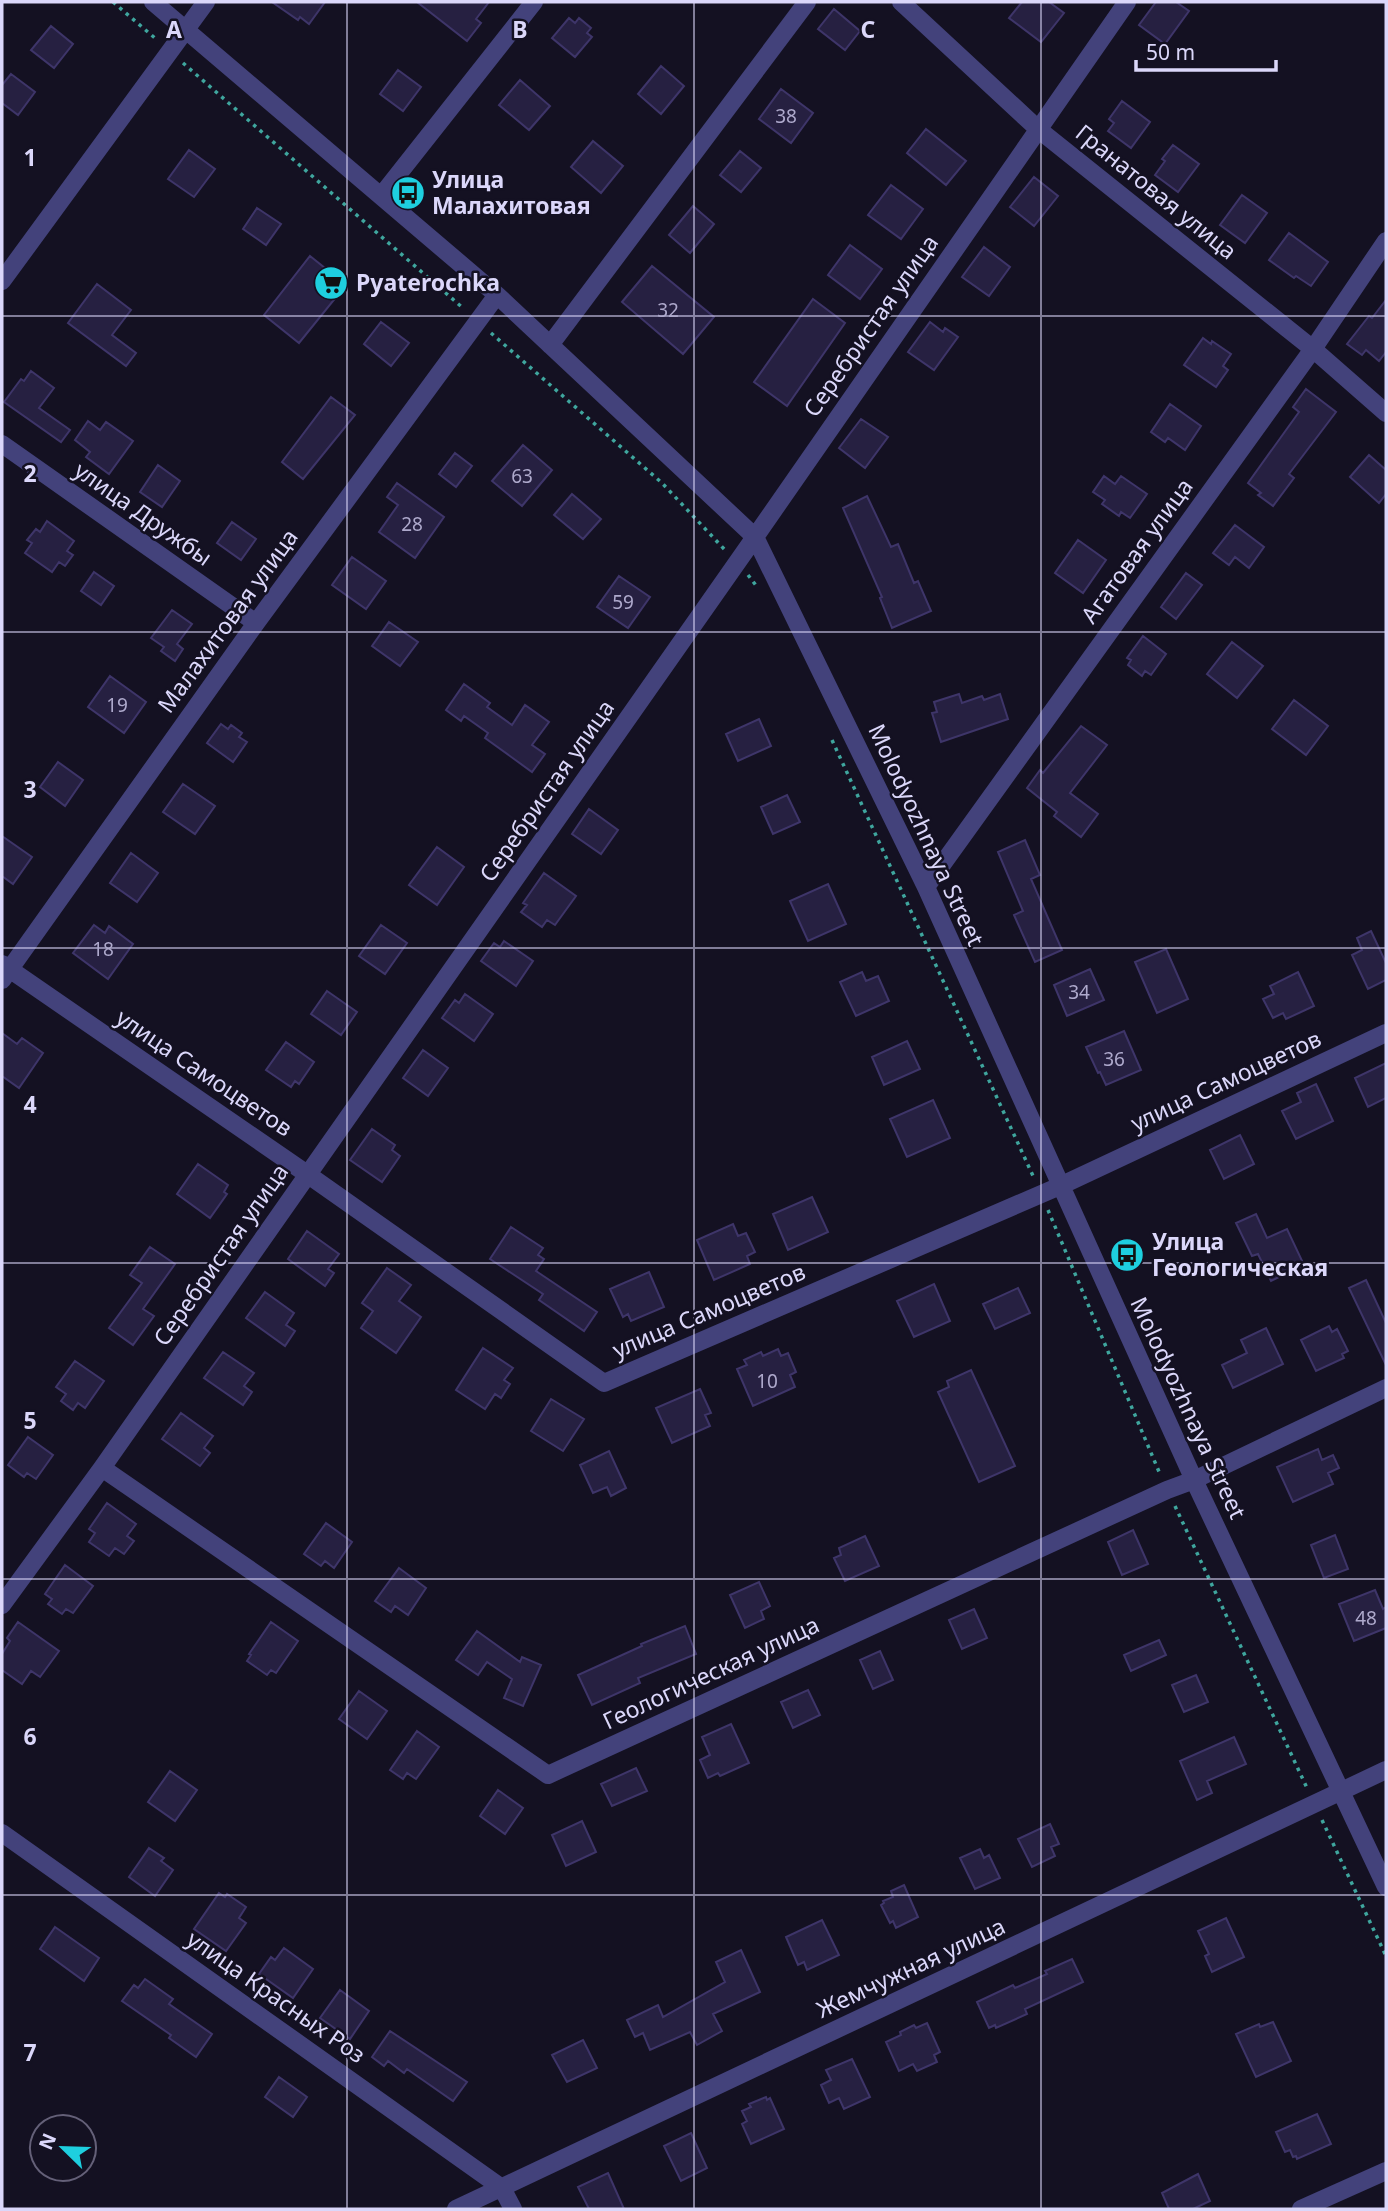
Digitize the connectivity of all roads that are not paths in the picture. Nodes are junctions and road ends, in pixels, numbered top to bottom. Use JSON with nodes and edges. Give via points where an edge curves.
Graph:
{"nodes":[{"id":1,"x":153,"y":2,"type":"edge"},
{"id":2,"x":206,"y":2,"type":"edge"},
{"id":3,"x":534,"y":2,"type":"edge"},
{"id":4,"x":807,"y":2,"type":"edge"},
{"id":5,"x":901,"y":2,"type":"edge"},
{"id":6,"x":1127,"y":2,"type":"edge"},
{"id":7,"x":185,"y":30,"type":"junction"},
{"id":8,"x":1038,"y":129,"type":"junction"},
{"id":9,"x":381,"y":196,"type":"junction"},
{"id":10,"x":1386,"y":241,"type":"edge"},
{"id":11,"x":2,"y":281,"type":"edge"},
{"id":12,"x":497,"y":295,"type":"junction"},
{"id":13,"x":550,"y":345,"type":"junction"},
{"id":14,"x":1313,"y":349,"type":"junction"},
{"id":15,"x":1386,"y":413,"type":"edge"},
{"id":16,"x":2,"y":444,"type":"edge"},
{"id":17,"x":755,"y":537,"type":"junction"},
{"id":18,"x":256,"y":623,"type":"junction"},
{"id":19,"x":926,"y":887,"type":"junction"},
{"id":20,"x":4,"y":971,"type":"edge"},
{"id":21,"x":1386,"y":1033,"type":"edge"},
{"id":22,"x":307,"y":1174,"type":"junction"},
{"id":23,"x":1060,"y":1186,"type":"junction"},
{"id":24,"x":1386,"y":1388,"type":"edge"},
{"id":25,"x":102,"y":1468,"type":"junction"},
{"id":26,"x":1194,"y":1480,"type":"junction"},
{"id":27,"x":2,"y":1605,"type":"edge"},
{"id":28,"x":1386,"y":1770,"type":"edge"},
{"id":29,"x":1341,"y":1791,"type":"junction"},
{"id":30,"x":2,"y":1833,"type":"edge"},
{"id":31,"x":1386,"y":1887,"type":"edge"},
{"id":32,"x":1386,"y":2171,"type":"edge"},
{"id":33,"x":502,"y":2188,"type":"junction"},
{"id":34,"x":456,"y":2209,"type":"edge"},
{"id":35,"x":513,"y":2209,"type":"edge"},
{"id":36,"x":1301,"y":2209,"type":"edge"}],
"edges":[{"from":1,"to":7,"type":"street","name":"Molodyozhnaya Street"},
{"from":2,"to":7,"type":"street"},
{"from":3,"to":9,"type":"street"},
{"from":4,"to":13,"type":"street"},
{"from":5,"to":8,"type":"street","name":"Гранатовая улица"},
{"from":6,"to":8,"type":"street","name":"Серебристая улица"},
{"from":7,"to":9,"type":"street","name":"Molodyozhnaya Street"},
{"from":7,"to":11,"type":"street"},
{"from":8,"to":14,"type":"street","name":"Гранатовая улица"},
{"from":8,"to":17,"type":"street","name":"Серебристая улица"},
{"from":9,"to":12,"type":"street","name":"Molodyozhnaya Street"},
{"from":10,"to":14,"type":"street","name":"Агатовая улица"},
{"from":12,"to":13,"type":"street","name":"Molodyozhnaya Street"},
{"from":12,"to":18,"type":"street","name":"Малахитовая улица"},
{"from":13,"to":17,"type":"street","name":"Molodyozhnaya Street"},
{"from":14,"to":15,"type":"street","name":"Гранатовая улица"},
{"from":14,"to":19,"type":"street","name":"Агатовая улица"},
{"from":16,"to":18,"type":"street","name":"улица Дружбы"},
{"from":17,"to":19,"type":"street","name":"Molodyozhnaya Street"},
{"from":17,"to":22,"type":"street","name":"Серебристая улица"},
{"from":18,"to":20,"type":"street","name":"Малахитовая улица"},
{"from":19,"to":23,"type":"street","name":"Molodyozhnaya Street"},
{"from":20,"to":22,"type":"street","name":"улица Самоцветов"},
{"from":21,"to":23,"type":"street","name":"улица Самоцветов"},
{"from":22,"to":23,"type":"street","name":"улица Самоцветов","via":[[604,1383]]},
{"from":22,"to":25,"type":"street","name":"Серебристая улица"},
{"from":23,"to":26,"type":"street","name":"Molodyozhnaya Street"},
{"from":24,"to":26,"type":"street","name":"Геологическая улица"},
{"from":25,"to":26,"type":"street","name":"Геологическая улица","via":[[548,1775]]},
{"from":25,"to":27,"type":"street","name":"Серебристая улица"},
{"from":26,"to":29,"type":"street","name":"Molodyozhnaya Street"},
{"from":28,"to":29,"type":"street","name":"Жемчужная улица"},
{"from":29,"to":31,"type":"street","name":"Molodyozhnaya Street"},
{"from":29,"to":33,"type":"street","name":"Жемчужная улица"},
{"from":30,"to":33,"type":"street","name":"улица Красных Роз"},
{"from":32,"to":36,"type":"street"},
{"from":33,"to":34,"type":"street","name":"Жемчужная улица"},
{"from":33,"to":35,"type":"street","name":"улица Красных Роз"}]}
